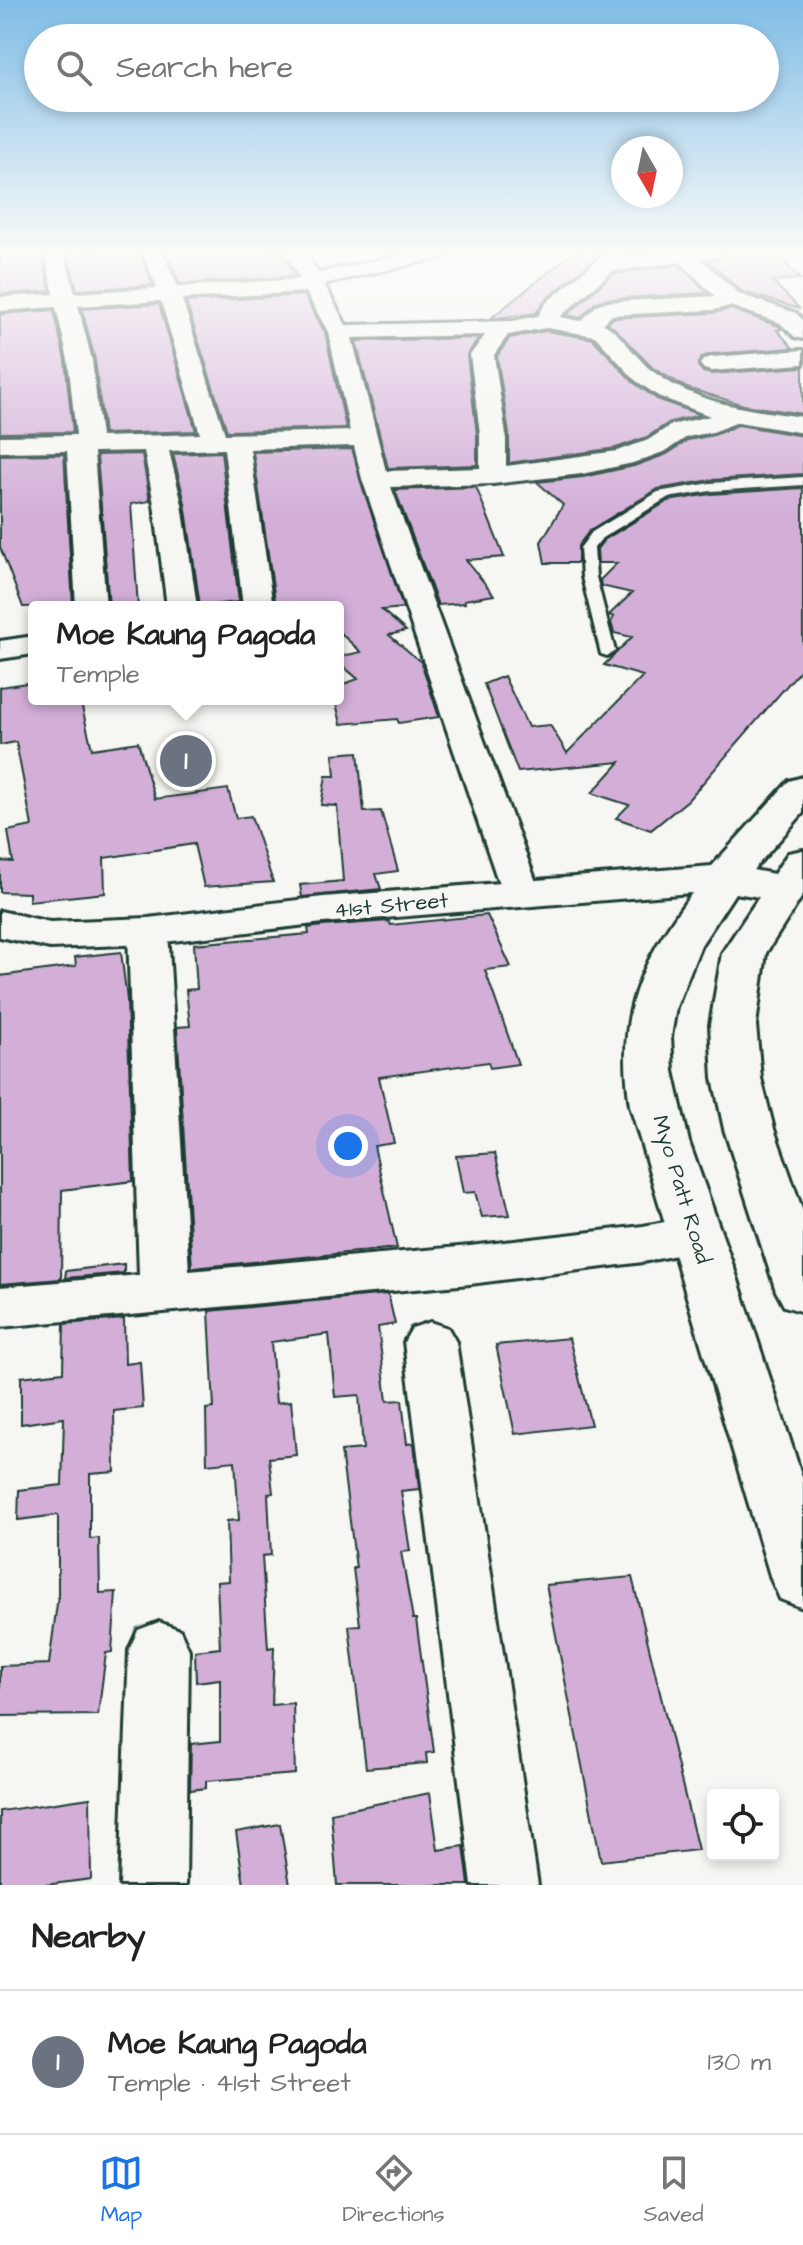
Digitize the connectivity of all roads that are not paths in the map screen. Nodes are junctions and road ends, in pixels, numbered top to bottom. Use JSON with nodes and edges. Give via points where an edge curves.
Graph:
{"nodes":[{"id":1,"x":75,"y":339,"type":"edge"},
{"id":2,"x":187,"y":339,"type":"edge"},
{"id":3,"x":341,"y":339,"type":"edge"},
{"id":4,"x":494,"y":339,"type":"edge"},
{"id":5,"x":608,"y":339,"type":"edge"},
{"id":6,"x":803,"y":357,"type":"edge"},
{"id":7,"x":712,"y":364,"type":"dead end"},
{"id":8,"x":731,"y":416,"type":"junction"},
{"id":9,"x":803,"y":425,"type":"edge"},
{"id":10,"x":365,"y":438,"type":"junction"},
{"id":11,"x":226,"y":441,"type":"junction"},
{"id":12,"x":0,"y":444,"type":"edge"},
{"id":13,"x":155,"y":444,"type":"junction"},
{"id":14,"x":82,"y":445,"type":"junction"},
{"id":15,"x":493,"y":476,"type":"junction"},
{"id":16,"x":375,"y":479,"type":"junction"},
{"id":17,"x":803,"y":481,"type":"edge"},
{"id":18,"x":91,"y":601,"type":"edge"},
{"id":19,"x":181,"y":601,"type":"edge"},
{"id":20,"x":257,"y":601,"type":"edge"},
{"id":21,"x":28,"y":646,"type":"edge"},
{"id":22,"x":0,"y":650,"type":"edge"},
{"id":23,"x":607,"y":651,"type":"dead end"},
{"id":24,"x":803,"y":789,"type":"edge"},
{"id":25,"x":793,"y":875,"type":"edge"},
{"id":26,"x":721,"y":878,"type":"junction"},
{"id":27,"x":521,"y":893,"type":"junction"},
{"id":28,"x":1,"y":927,"type":"edge"},
{"id":29,"x":148,"y":931,"type":"junction"},
{"id":30,"x":789,"y":1208,"type":"edge"},
{"id":31,"x":697,"y":1234,"type":"junction"},
{"id":32,"x":803,"y":1291,"type":"edge"},
{"id":33,"x":165,"y":1292,"type":"junction"},
{"id":34,"x":0,"y":1307,"type":"edge"},
{"id":35,"x":430,"y":1342,"type":"dead end"},
{"id":36,"x":803,"y":1579,"type":"edge"},
{"id":37,"x":159,"y":1650,"type":"dead end"},
{"id":38,"x":153,"y":1885,"type":"edge"},
{"id":39,"x":505,"y":1885,"type":"edge"}],
"edges":[{"from":1,"to":14,"type":"street","via":[[89,435]]},
{"from":2,"to":11,"type":"street"},
{"from":3,"to":10,"type":"street"},
{"from":4,"to":15,"type":"street","via":[[482,355]]},
{"from":5,"to":8,"type":"street","via":[[652,382],[685,402]]},
{"from":6,"to":7,"type":"street"},
{"from":8,"to":9,"type":"street"},
{"from":8,"to":15,"type":"street","via":[[680,430],[671,440],[628,454],[558,470]]},
{"from":10,"to":11,"type":"street"},
{"from":10,"to":16,"type":"street"},
{"from":11,"to":13,"type":"street"},
{"from":11,"to":20,"type":"street"},
{"from":12,"to":14,"type":"street"},
{"from":13,"to":14,"type":"street"},
{"from":13,"to":19,"type":"street"},
{"from":14,"to":18,"type":"street"},
{"from":15,"to":16,"type":"street"},
{"from":16,"to":27,"type":"street"},
{"from":17,"to":23,"type":"lane","via":[[663,495],[597,535],[587,548],[589,577]]},
{"from":21,"to":22,"type":"street"},
{"from":24,"to":26,"type":"main road","name":"Myo Patt Road"},
{"from":25,"to":26,"type":"main road","name":"41st Street"},
{"from":25,"to":30,"type":"main road","via":[[744,953],[733,1025],[737,1078],[749,1129]]},
{"from":26,"to":27,"type":"main road","name":"41st Street"},
{"from":26,"to":31,"type":"main road","name":"Myo Patt Road","via":[[673,953],[652,1010],[647,1062],[668,1154]]},
{"from":27,"to":29,"type":"main road","name":"41st Street"},
{"from":28,"to":29,"type":"main road","name":"41st Street","via":[[50,935]]},
{"from":29,"to":33,"type":"street"},
{"from":30,"to":32,"type":"main road"},
{"from":31,"to":33,"type":"street","via":[[470,1265]]},
{"from":31,"to":36,"type":"main road","name":"Myo Patt Road"},
{"from":33,"to":34,"type":"street"},
{"from":35,"to":39,"type":"street"},
{"from":37,"to":38,"type":"street"}]}
